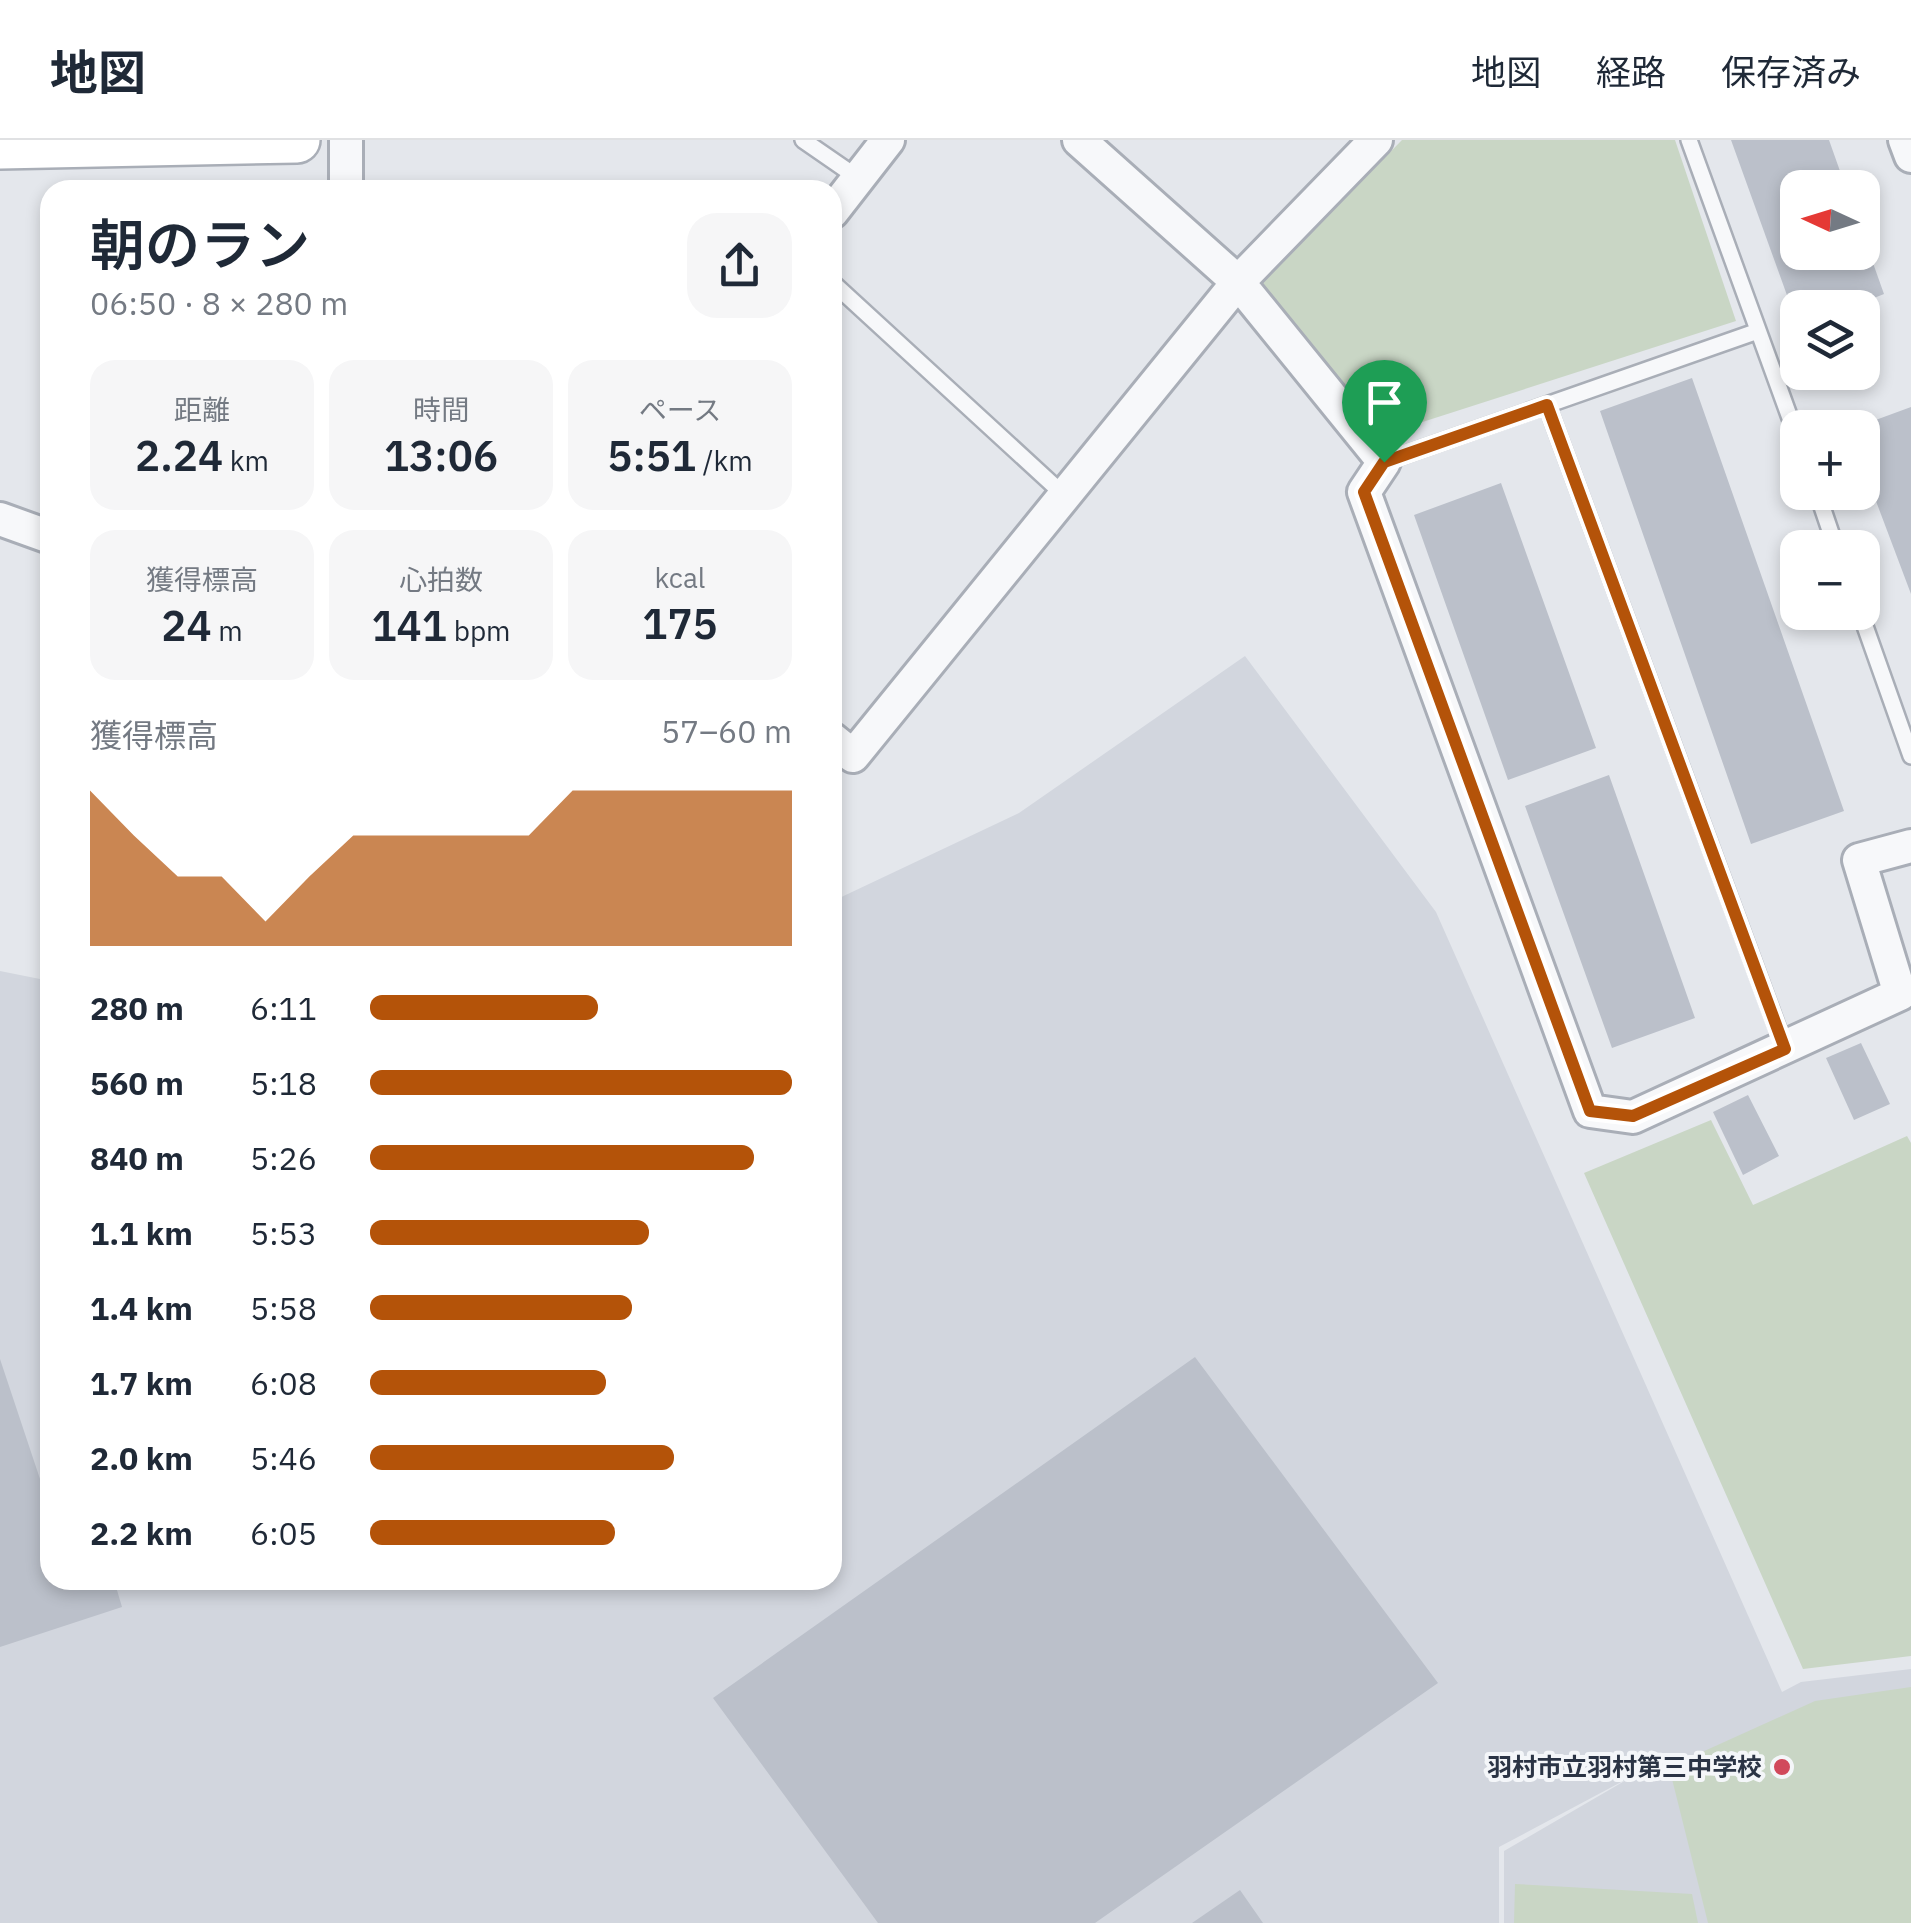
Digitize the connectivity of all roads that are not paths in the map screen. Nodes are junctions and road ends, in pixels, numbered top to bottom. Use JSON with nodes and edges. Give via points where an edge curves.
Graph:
{"nodes":[{"id":1,"x":297,"y":140,"type":"edge"},
{"id":2,"x":346,"y":140,"type":"edge"},
{"id":3,"x":803,"y":140,"type":"edge"},
{"id":4,"x":888,"y":140,"type":"edge"},
{"id":5,"x":1079,"y":140,"type":"edge"},
{"id":6,"x":1376,"y":140,"type":"edge"},
{"id":7,"x":1688,"y":140,"type":"edge"},
{"id":8,"x":1905,"y":140,"type":"edge"},
{"id":9,"x":0,"y":146,"type":"edge"},
{"id":10,"x":1911,"y":156,"type":"edge"},
{"id":11,"x":858,"y":178,"type":"junction"},
{"id":12,"x":346,"y":180,"type":"edge"},
{"id":13,"x":842,"y":199,"type":"edge"},
{"id":14,"x":1238,"y":282,"type":"junction"},
{"id":15,"x":842,"y":291,"type":"edge"},
{"id":16,"x":1758,"y":331,"type":"junction"},
{"id":17,"x":1547,"y":405,"type":"junction"},
{"id":18,"x":1787,"y":410,"type":"edge"},
{"id":19,"x":1384,"y":462,"type":"junction"},
{"id":20,"x":1064,"y":495,"type":"junction"},
{"id":21,"x":0,"y":519,"type":"edge"},
{"id":22,"x":40,"y":533,"type":"edge"},
{"id":23,"x":1866,"y":630,"type":"edge"},
{"id":24,"x":842,"y":747,"type":"edge"},
{"id":25,"x":1911,"y":756,"type":"edge"},
{"id":26,"x":1911,"y":846,"type":"edge"},
{"id":27,"x":1785,"y":1049,"type":"junction"}],
"edges":[{"from":1,"to":9,"type":"street"},
{"from":2,"to":12,"type":"street"},
{"from":3,"to":11,"type":"lane"},
{"from":4,"to":11,"type":"street"},
{"from":5,"to":14,"type":"street"},
{"from":6,"to":14,"type":"street"},
{"from":7,"to":16,"type":"lane"},
{"from":8,"to":10,"type":"street"},
{"from":11,"to":13,"type":"street"},
{"from":14,"to":19,"type":"street"},
{"from":14,"to":20,"type":"street"},
{"from":15,"to":20,"type":"lane"},
{"from":16,"to":17,"type":"lane"},
{"from":16,"to":18,"type":"lane"},
{"from":17,"to":19,"type":"lane"},
{"from":17,"to":27,"type":"lane"},
{"from":19,"to":27,"type":"street","via":[[1364,492],[1590,1111],[1633,1116]]},
{"from":20,"to":24,"type":"street","via":[[853,756]]},
{"from":21,"to":22,"type":"street"},
{"from":23,"to":25,"type":"lane"},
{"from":26,"to":27,"type":"street","via":[[1859,860],[1900,994]]}]}
